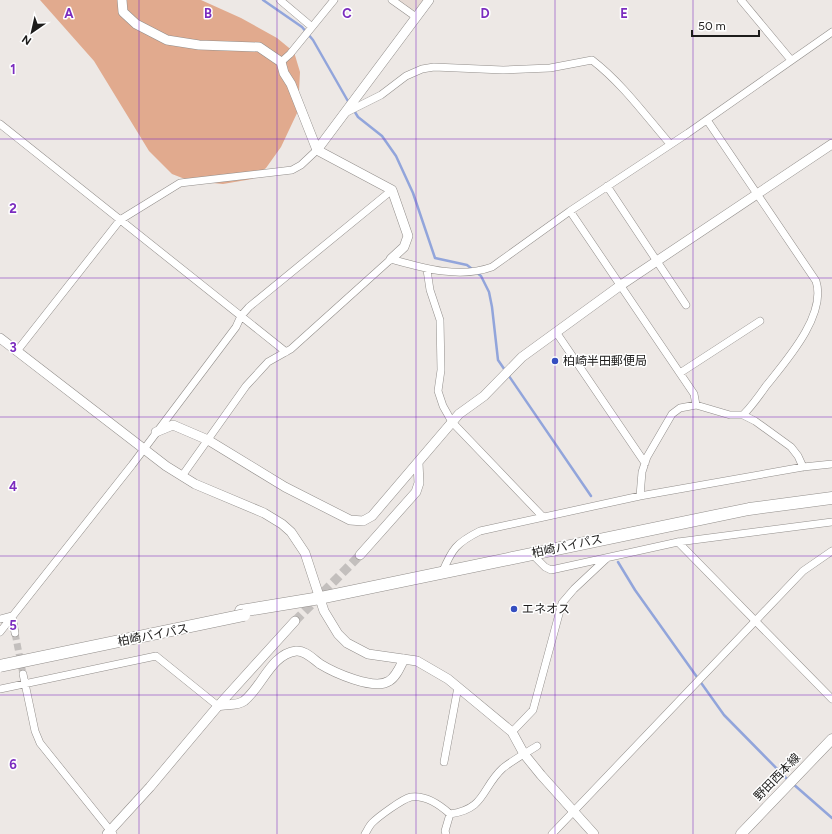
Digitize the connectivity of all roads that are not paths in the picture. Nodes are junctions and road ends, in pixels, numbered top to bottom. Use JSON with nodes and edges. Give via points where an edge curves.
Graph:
{"nodes":[{"id":1,"x":122,"y":0,"type":"edge"},
{"id":2,"x":280,"y":0,"type":"edge"},
{"id":3,"x":334,"y":0,"type":"edge"},
{"id":4,"x":392,"y":0,"type":"edge"},
{"id":5,"x":429,"y":0,"type":"edge"},
{"id":6,"x":741,"y":0,"type":"edge"},
{"id":7,"x":416,"y":18,"type":"junction"},
{"id":8,"x":312,"y":27,"type":"junction"},
{"id":9,"x":832,"y":32,"type":"edge"},
{"id":10,"x":791,"y":60,"type":"junction"},
{"id":11,"x":281,"y":62,"type":"junction"},
{"id":12,"x":347,"y":112,"type":"junction"},
{"id":13,"x":707,"y":120,"type":"junction"},
{"id":14,"x":0,"y":124,"type":"edge"},
{"id":15,"x":670,"y":144,"type":"junction"},
{"id":16,"x":832,"y":144,"type":"edge"},
{"id":17,"x":317,"y":150,"type":"junction"},
{"id":18,"x":606,"y":186,"type":"junction"},
{"id":19,"x":392,"y":190,"type":"junction"},
{"id":20,"x":758,"y":194,"type":"junction"},
{"id":21,"x":570,"y":211,"type":"junction"},
{"id":22,"x":120,"y":220,"type":"junction"},
{"id":23,"x":391,"y":259,"type":"junction"},
{"id":24,"x":657,"y":261,"type":"junction"},
{"id":25,"x":427,"y":270,"type":"junction"},
{"id":26,"x":621,"y":285,"type":"junction"},
{"id":27,"x":686,"y":305,"type":"dead end"},
{"id":28,"x":241,"y":316,"type":"junction"},
{"id":29,"x":760,"y":321,"type":"dead end"},
{"id":30,"x":556,"y":332,"type":"junction"},
{"id":31,"x":0,"y":338,"type":"edge"},
{"id":32,"x":17,"y":351,"type":"junction"},
{"id":33,"x":286,"y":352,"type":"junction"},
{"id":34,"x":680,"y":374,"type":"junction"},
{"id":35,"x":696,"y":405,"type":"junction"},
{"id":36,"x":744,"y":415,"type":"junction"},
{"id":37,"x":452,"y":422,"type":"junction"},
{"id":38,"x":156,"y":432,"type":"junction"},
{"id":39,"x":208,"y":440,"type":"junction"},
{"id":40,"x":144,"y":448,"type":"junction"},
{"id":41,"x":418,"y":463,"type":"junction"},
{"id":42,"x":645,"y":463,"type":"junction"},
{"id":43,"x":832,"y":464,"type":"edge"},
{"id":44,"x":803,"y":467,"type":"junction"},
{"id":45,"x":182,"y":476,"type":"junction"},
{"id":46,"x":640,"y":496,"type":"junction"},
{"id":47,"x":832,"y":498,"type":"edge"},
{"id":48,"x":543,"y":517,"type":"junction"},
{"id":49,"x":832,"y":522,"type":"edge"},
{"id":50,"x":678,"y":542,"type":"junction"},
{"id":51,"x":832,"y":551,"type":"edge"},
{"id":52,"x":531,"y":553,"type":"junction"},
{"id":53,"x":360,"y":555,"type":"tunnel mouth"},
{"id":54,"x":606,"y":559,"type":"junction"},
{"id":55,"x":442,"y":573,"type":"junction"},
{"id":56,"x":320,"y":598,"type":"junction"},
{"id":57,"x":243,"y":613,"type":"junction"},
{"id":58,"x":12,"y":616,"type":"junction"},
{"id":59,"x":0,"y":619,"type":"edge"},
{"id":60,"x":295,"y":621,"type":"tunnel mouth"},
{"id":61,"x":756,"y":621,"type":"junction"},
{"id":62,"x":0,"y":632,"type":"edge"},
{"id":63,"x":15,"y":633,"type":"tunnel mouth"},
{"id":64,"x":0,"y":659,"type":"edge"},
{"id":65,"x":404,"y":660,"type":"junction"},
{"id":66,"x":0,"y":666,"type":"edge"},
{"id":67,"x":23,"y":674,"type":"tunnel mouth"},
{"id":68,"x":25,"y":683,"type":"junction"},
{"id":69,"x":458,"y":686,"type":"junction"},
{"id":70,"x":0,"y":689,"type":"edge"},
{"id":71,"x":832,"y":699,"type":"edge"},
{"id":72,"x":218,"y":706,"type":"junction"},
{"id":73,"x":512,"y":732,"type":"junction"},
{"id":74,"x":832,"y":739,"type":"edge"},
{"id":75,"x":537,"y":746,"type":"dead end"},
{"id":76,"x":524,"y":754,"type":"junction"},
{"id":77,"x":444,"y":762,"type":"dead end"},
{"id":78,"x":573,"y":812,"type":"junction"},
{"id":79,"x":450,"y":814,"type":"junction"},
{"id":80,"x":110,"y":833,"type":"edge"},
{"id":81,"x":365,"y":834,"type":"edge"},
{"id":82,"x":446,"y":834,"type":"edge"},
{"id":83,"x":552,"y":834,"type":"edge"},
{"id":84,"x":594,"y":834,"type":"edge"},
{"id":85,"x":741,"y":834,"type":"edge"}],
"edges":[{"from":1,"to":11,"type":"street","via":[[123,12],[136,24],[167,40],[199,45],[259,47]]},
{"from":2,"to":8,"type":"street"},
{"from":3,"to":8,"type":"street"},
{"from":4,"to":7,"type":"street"},
{"from":5,"to":7,"type":"street"},
{"from":6,"to":10,"type":"street"},
{"from":7,"to":12,"type":"street"},
{"from":8,"to":11,"type":"street"},
{"from":9,"to":10,"type":"street"},
{"from":10,"to":13,"type":"street"},
{"from":11,"to":17,"type":"street"},
{"from":12,"to":15,"type":"street","via":[[381,95],[406,76],[422,69],[550,68],[592,60],[626,92]]},
{"from":12,"to":17,"type":"street"},
{"from":13,"to":15,"type":"street"},
{"from":13,"to":20,"type":"street"},
{"from":14,"to":22,"type":"street"},
{"from":15,"to":18,"type":"street"},
{"from":16,"to":20,"type":"street"},
{"from":17,"to":19,"type":"street"},
{"from":17,"to":22,"type":"street","via":[[302,165],[292,170],[180,183]]},
{"from":18,"to":21,"type":"street"},
{"from":18,"to":24,"type":"street"},
{"from":19,"to":23,"type":"street","via":[[408,236],[404,246]]},
{"from":19,"to":28,"type":"street"},
{"from":20,"to":24,"type":"street"},
{"from":20,"to":36,"type":"street","via":[[816,281],[818,297],[801,340]]},
{"from":21,"to":25,"type":"street","via":[[492,267],[481,271]]},
{"from":21,"to":26,"type":"street"},
{"from":22,"to":28,"type":"street"},
{"from":22,"to":32,"type":"street"},
{"from":23,"to":25,"type":"street"},
{"from":23,"to":33,"type":"street"},
{"from":24,"to":26,"type":"street"},
{"from":24,"to":27,"type":"street"},
{"from":25,"to":37,"type":"street","via":[[430,290],[440,320],[441,370],[438,391]]},
{"from":26,"to":30,"type":"street"},
{"from":26,"to":34,"type":"street"},
{"from":28,"to":33,"type":"street"},
{"from":28,"to":38,"type":"street","via":[[236,327]]},
{"from":29,"to":34,"type":"street"},
{"from":30,"to":37,"type":"street","via":[[522,357],[484,396]]},
{"from":30,"to":42,"type":"street"},
{"from":31,"to":32,"type":"street"},
{"from":32,"to":40,"type":"street"},
{"from":33,"to":39,"type":"street","via":[[268,362],[246,386]]},
{"from":34,"to":35,"type":"street","via":[[694,394]]},
{"from":35,"to":36,"type":"street","via":[[730,415]]},
{"from":35,"to":42,"type":"street","via":[[680,408],[672,414]]},
{"from":36,"to":44,"type":"street","via":[[791,447]]},
{"from":37,"to":41,"type":"street"},
{"from":37,"to":48,"type":"street"},
{"from":38,"to":39,"type":"street","via":[[173,425]]},
{"from":38,"to":40,"type":"street"},
{"from":39,"to":41,"type":"street","via":[[285,487],[350,520],[363,520],[372,516]]},
{"from":39,"to":45,"type":"street"},
{"from":40,"to":45,"type":"street"},
{"from":40,"to":58,"type":"street"},
{"from":41,"to":53,"type":"street","via":[[419,484],[416,492]]},
{"from":42,"to":46,"type":"street"},
{"from":43,"to":44,"type":"street"},
{"from":44,"to":46,"type":"street"},
{"from":45,"to":56,"type":"street","via":[[224,498],[264,513],[292,532],[300,542],[310,564]]},
{"from":46,"to":48,"type":"street"},
{"from":47,"to":52,"type":"highway","name":"柏崎バイパス","via":[[749,509]]},
{"from":48,"to":55,"type":"street","via":[[480,531],[461,540],[450,555]]},
{"from":49,"to":50,"type":"street"},
{"from":50,"to":54,"type":"street"},
{"from":50,"to":61,"type":"street"},
{"from":51,"to":61,"type":"street","via":[[803,571]]},
{"from":52,"to":54,"type":"street","via":[[551,570]]},
{"from":52,"to":55,"type":"highway","name":"柏崎バイパス"},
{"from":54,"to":73,"type":"street","via":[[574,588],[562,603],[533,710]]},
{"from":55,"to":56,"type":"highway","name":"柏崎バイパス"},
{"from":56,"to":57,"type":"highway","name":"柏崎バイパス"},
{"from":56,"to":65,"type":"street","via":[[329,622],[347,642],[368,654]]},
{"from":57,"to":64,"type":"highway","name":"柏崎バイパス"},
{"from":57,"to":66,"type":"highway","name":"柏崎バイパス","bridge":true},
{"from":58,"to":59,"type":"street"},
{"from":58,"to":62,"type":"street"},
{"from":58,"to":63,"type":"street"},
{"from":60,"to":72,"type":"street"},
{"from":61,"to":71,"type":"street"},
{"from":61,"to":78,"type":"street"},
{"from":65,"to":69,"type":"street","via":[[430,668]]},
{"from":65,"to":72,"type":"street","via":[[395,676],[388,682],[376,683],[341,675],[309,655],[297,651],[286,654],[276,663],[244,701]]},
{"from":67,"to":68,"type":"street"},
{"from":68,"to":70,"type":"street"},
{"from":68,"to":72,"type":"street","via":[[156,656]]},
{"from":68,"to":80,"type":"street","via":[[34,732],[40,743]]},
{"from":69,"to":73,"type":"street"},
{"from":69,"to":77,"type":"street"},
{"from":72,"to":80,"type":"street"},
{"from":73,"to":76,"type":"street"},
{"from":74,"to":85,"type":"main road","name":"野田西本線"},
{"from":75,"to":76,"type":"street"},
{"from":76,"to":78,"type":"street"},
{"from":76,"to":79,"type":"street","via":[[504,768],[473,807]]},
{"from":78,"to":83,"type":"street"},
{"from":78,"to":84,"type":"street"},
{"from":79,"to":81,"type":"street","via":[[427,798],[410,797],[372,824]]},
{"from":79,"to":82,"type":"street"}]}
